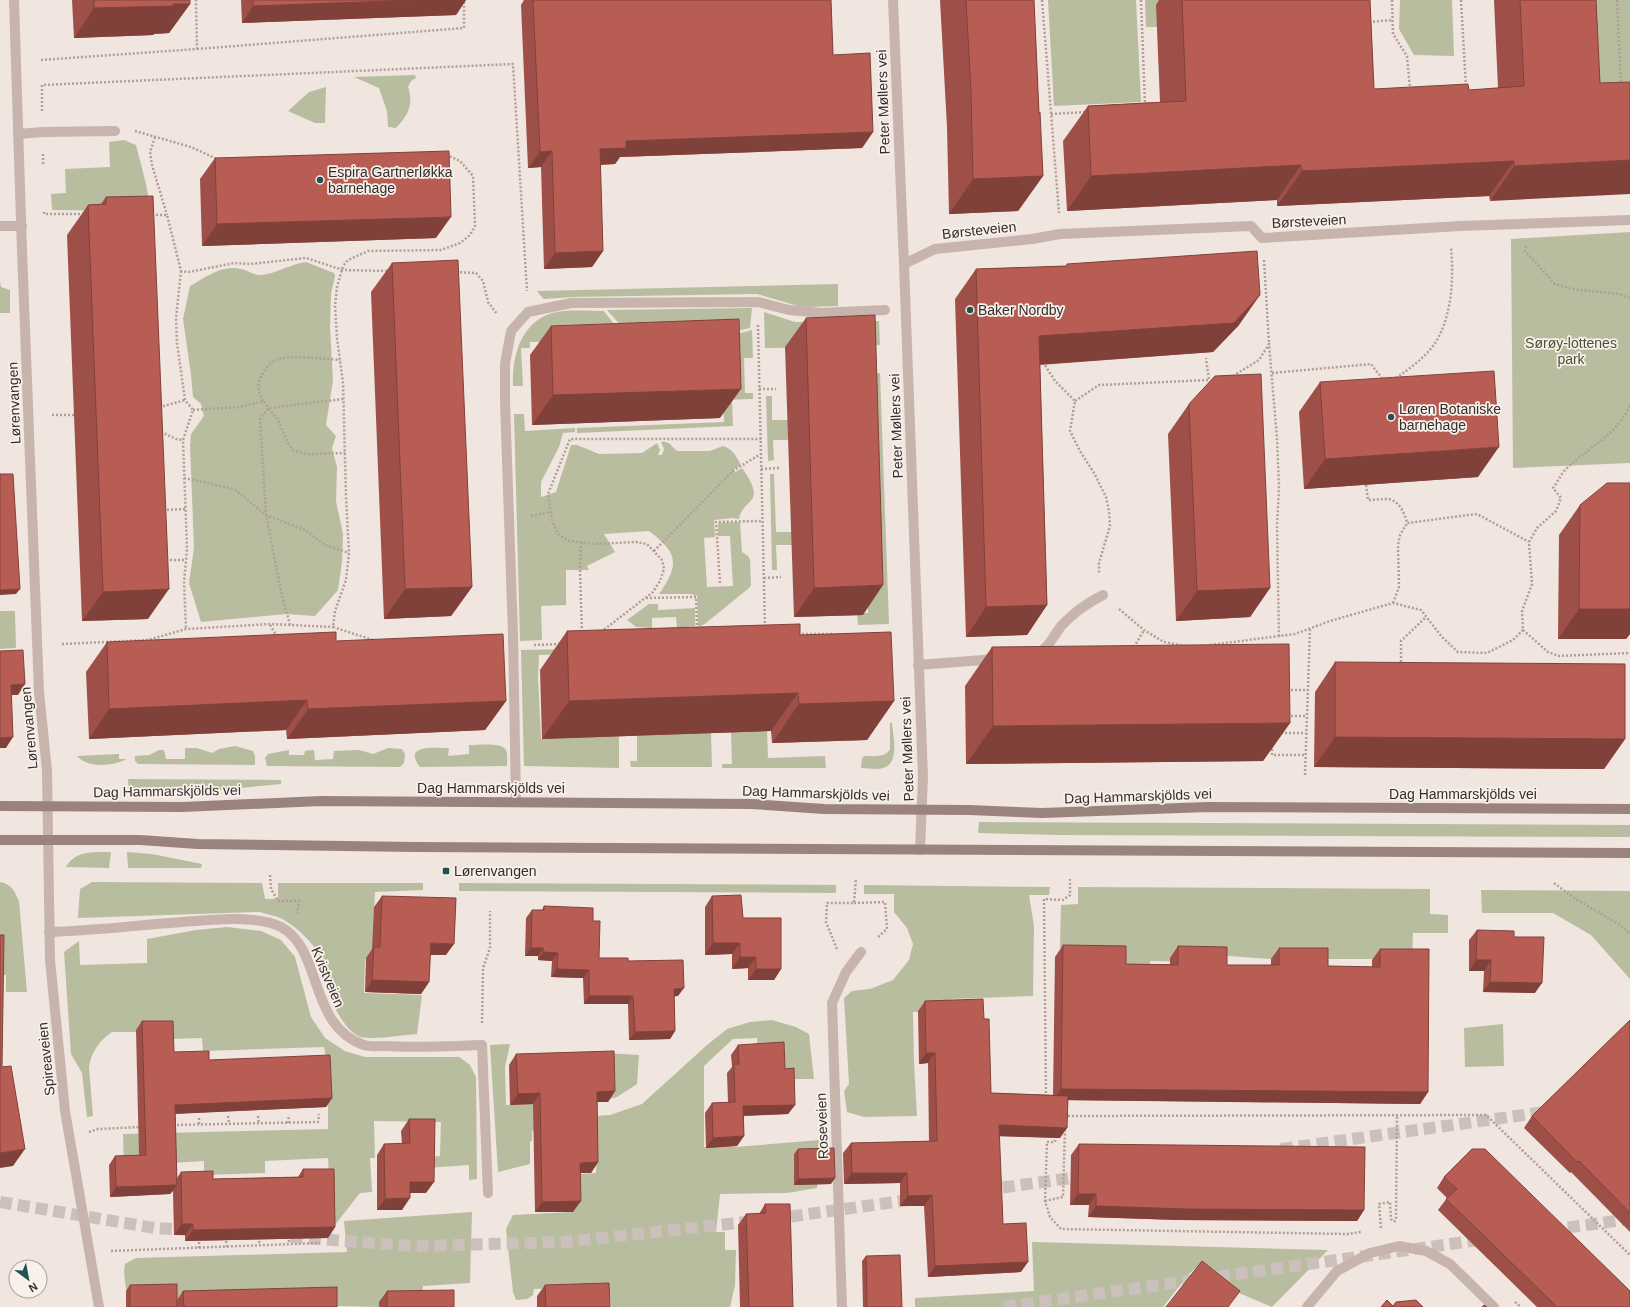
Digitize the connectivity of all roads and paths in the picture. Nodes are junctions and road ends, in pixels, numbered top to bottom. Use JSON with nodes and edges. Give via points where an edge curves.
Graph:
{"nodes":[{"id":1,"x":14,"y":0,"type":"edge"},
{"id":2,"x":196,"y":0,"type":"edge"},
{"id":3,"x":464,"y":0,"type":"edge"},
{"id":4,"x":893,"y":0,"type":"edge"},
{"id":5,"x":1042,"y":0,"type":"edge"},
{"id":6,"x":1142,"y":0,"type":"edge"},
{"id":7,"x":1392,"y":0,"type":"edge"},
{"id":8,"x":1461,"y":0,"type":"edge"},
{"id":9,"x":1617,"y":0,"type":"edge"},
{"id":10,"x":1393,"y":20,"type":"junction"},
{"id":11,"x":1366,"y":22,"type":"edge"},
{"id":12,"x":196,"y":49,"type":"junction"},
{"id":13,"x":41,"y":60,"type":"dead end"},
{"id":14,"x":1466,"y":88,"type":"edge"},
{"id":15,"x":1410,"y":90,"type":"edge"},
{"id":16,"x":1621,"y":90,"type":"edge"},
{"id":17,"x":1145,"y":109,"type":"edge"},
{"id":18,"x":1090,"y":112,"type":"edge"},
{"id":19,"x":1051,"y":114,"type":"junction"},
{"id":20,"x":115,"y":131,"type":"joint"},
{"id":21,"x":43,"y":132,"type":"junction"},
{"id":22,"x":18,"y":134,"type":"junction"},
{"id":23,"x":155,"y":137,"type":"junction"},
{"id":24,"x":442,"y":153,"type":"edge"},
{"id":25,"x":221,"y":160,"type":"edge"},
{"id":26,"x":43,"y":169,"type":"dead end"},
{"id":27,"x":44,"y":206,"type":"dead end"},
{"id":28,"x":90,"y":214,"type":"edge"},
{"id":29,"x":151,"y":215,"type":"edge"},
{"id":30,"x":167,"y":215,"type":"junction"},
{"id":31,"x":1630,"y":220,"type":"edge"},
{"id":32,"x":1527,"y":224,"type":"junction"},
{"id":33,"x":0,"y":226,"type":"edge"},
{"id":34,"x":22,"y":226,"type":"junction"},
{"id":35,"x":1449,"y":227,"type":"junction"},
{"id":36,"x":1060,"y":234,"type":"junction"},
{"id":37,"x":1262,"y":238,"type":"junction"},
{"id":38,"x":904,"y":264,"type":"junction"},
{"id":39,"x":343,"y":270,"type":"junction"},
{"id":40,"x":181,"y":271,"type":"junction"},
{"id":41,"x":390,"y":271,"type":"dead end"},
{"id":42,"x":452,"y":272,"type":"edge"},
{"id":43,"x":1630,"y":298,"type":"edge"},
{"id":44,"x":758,"y":302,"type":"junction"},
{"id":45,"x":885,"y":310,"type":"dead end"},
{"id":46,"x":528,"y":312,"type":"junction"},
{"id":47,"x":511,"y":332,"type":"junction"},
{"id":48,"x":1269,"y":344,"type":"junction"},
{"id":49,"x":1206,"y":358,"type":"edge"},
{"id":50,"x":340,"y":360,"type":"junction"},
{"id":51,"x":1042,"y":361,"type":"edge"},
{"id":52,"x":1272,"y":373,"type":"junction"},
{"id":53,"x":1228,"y":377,"type":"edge"},
{"id":54,"x":1215,"y":379,"type":"edge"},
{"id":55,"x":1209,"y":380,"type":"junction"},
{"id":56,"x":1391,"y":381,"type":"edge"},
{"id":57,"x":1387,"y":384,"type":"edge"},
{"id":58,"x":776,"y":389,"type":"dead end"},
{"id":59,"x":759,"y":390,"type":"junction"},
{"id":60,"x":343,"y":399,"type":"junction"},
{"id":61,"x":185,"y":400,"type":"junction"},
{"id":62,"x":263,"y":401,"type":"junction"},
{"id":63,"x":1075,"y":402,"type":"junction"},
{"id":64,"x":1630,"y":406,"type":"edge"},
{"id":65,"x":269,"y":408,"type":"junction"},
{"id":66,"x":158,"y":410,"type":"edge"},
{"id":67,"x":193,"y":410,"type":"junction"},
{"id":68,"x":52,"y":415,"type":"dead end"},
{"id":69,"x":83,"y":418,"type":"dead end"},
{"id":70,"x":160,"y":431,"type":"edge"},
{"id":71,"x":760,"y":439,"type":"junction"},
{"id":72,"x":183,"y":440,"type":"junction"},
{"id":73,"x":345,"y":454,"type":"junction"},
{"id":74,"x":761,"y":454,"type":"junction"},
{"id":75,"x":780,"y":468,"type":"dead end"},
{"id":76,"x":761,"y":469,"type":"junction"},
{"id":77,"x":184,"y":478,"type":"junction"},
{"id":78,"x":1366,"y":484,"type":"edge"},
{"id":79,"x":185,"y":509,"type":"junction"},
{"id":80,"x":161,"y":510,"type":"edge"},
{"id":81,"x":266,"y":516,"type":"junction"},
{"id":82,"x":762,"y":521,"type":"junction"},
{"id":83,"x":1407,"y":523,"type":"junction"},
{"id":84,"x":581,"y":542,"type":"junction"},
{"id":85,"x":1529,"y":542,"type":"junction"},
{"id":86,"x":654,"y":551,"type":"junction"},
{"id":87,"x":349,"y":553,"type":"junction"},
{"id":88,"x":163,"y":560,"type":"edge"},
{"id":89,"x":186,"y":560,"type":"junction"},
{"id":90,"x":781,"y":577,"type":"dead end"},
{"id":91,"x":764,"y":578,"type":"junction"},
{"id":92,"x":720,"y":583,"type":"dead end"},
{"id":93,"x":1103,"y":595,"type":"junction"},
{"id":94,"x":645,"y":598,"type":"junction"},
{"id":95,"x":1393,"y":603,"type":"junction"},
{"id":96,"x":1426,"y":617,"type":"junction"},
{"id":97,"x":270,"y":624,"type":"junction"},
{"id":98,"x":290,"y":625,"type":"junction"},
{"id":99,"x":333,"y":627,"type":"junction"},
{"id":100,"x":186,"y":629,"type":"junction"},
{"id":101,"x":1310,"y":629,"type":"junction"},
{"id":102,"x":697,"y":630,"type":"edge"},
{"id":103,"x":1144,"y":630,"type":"junction"},
{"id":104,"x":1523,"y":630,"type":"junction"},
{"id":105,"x":599,"y":633,"type":"edge"},
{"id":106,"x":765,"y":634,"type":"edge"},
{"id":107,"x":795,"y":634,"type":"edge"},
{"id":108,"x":840,"y":634,"type":"edge"},
{"id":109,"x":582,"y":635,"type":"edge"},
{"id":110,"x":1279,"y":637,"type":"junction"},
{"id":111,"x":148,"y":640,"type":"junction"},
{"id":112,"x":279,"y":640,"type":"edge"},
{"id":113,"x":374,"y":641,"type":"edge"},
{"id":114,"x":566,"y":643,"type":"edge"},
{"id":115,"x":62,"y":644,"type":"dead end"},
{"id":116,"x":1210,"y":645,"type":"edge"},
{"id":117,"x":148,"y":646,"type":"edge"},
{"id":118,"x":513,"y":646,"type":"junction"},
{"id":119,"x":1191,"y":647,"type":"edge"},
{"id":120,"x":1132,"y":652,"type":"edge"},
{"id":121,"x":1630,"y":653,"type":"edge"},
{"id":122,"x":1031,"y":656,"type":"edge"},
{"id":123,"x":1009,"y":658,"type":"edge"},
{"id":124,"x":918,"y":665,"type":"junction"},
{"id":125,"x":1401,"y":669,"type":"edge"},
{"id":126,"x":1280,"y":690,"type":"edge"},
{"id":127,"x":1308,"y":690,"type":"junction"},
{"id":128,"x":1280,"y":716,"type":"edge"},
{"id":129,"x":1307,"y":716,"type":"junction"},
{"id":130,"x":1279,"y":733,"type":"edge"},
{"id":131,"x":1306,"y":733,"type":"junction"},
{"id":132,"x":1272,"y":740,"type":"edge"},
{"id":133,"x":1306,"y":755,"type":"junction"},
{"id":134,"x":1305,"y":775,"type":"dead end"},
{"id":135,"x":516,"y":802,"type":"junction"},
{"id":136,"x":48,"y":805,"type":"junction"},
{"id":137,"x":0,"y":806,"type":"edge"},
{"id":138,"x":1630,"y":809,"type":"edge"},
{"id":139,"x":922,"y":810,"type":"junction"},
{"id":140,"x":0,"y":840,"type":"edge"},
{"id":141,"x":48,"y":840,"type":"junction"},
{"id":142,"x":920,"y":850,"type":"junction"},
{"id":143,"x":1630,"y":854,"type":"edge"},
{"id":144,"x":856,"y":878,"type":"dead end"},
{"id":145,"x":1070,"y":879,"type":"dead end"},
{"id":146,"x":1554,"y":883,"type":"dead end"},
{"id":147,"x":854,"y":903,"type":"junction"},
{"id":148,"x":490,"y":911,"type":"dead end"},
{"id":149,"x":49,"y":932,"type":"junction"},
{"id":150,"x":1630,"y":934,"type":"edge"},
{"id":151,"x":860,"y":953,"type":"joint"},
{"id":152,"x":846,"y":972,"type":"junction"},
{"id":153,"x":482,"y":1045,"type":"junction"},
{"id":154,"x":1046,"y":1102,"type":"edge"},
{"id":155,"x":319,"y":1114,"type":"dead end"},
{"id":156,"x":289,"y":1115,"type":"dead end"},
{"id":157,"x":228,"y":1116,"type":"edge"},
{"id":158,"x":258,"y":1116,"type":"dead end"},
{"id":159,"x":1061,"y":1116,"type":"edge"},
{"id":160,"x":1065,"y":1116,"type":"junction"},
{"id":161,"x":1397,"y":1116,"type":"junction"},
{"id":162,"x":199,"y":1117,"type":"edge"},
{"id":163,"x":288,"y":1123,"type":"junction"},
{"id":164,"x":199,"y":1124,"type":"junction"},
{"id":165,"x":229,"y":1124,"type":"junction"},
{"id":166,"x":258,"y":1124,"type":"junction"},
{"id":167,"x":172,"y":1125,"type":"edge"},
{"id":168,"x":143,"y":1127,"type":"edge"},
{"id":169,"x":1056,"y":1130,"type":"edge"},
{"id":170,"x":1046,"y":1134,"type":"edge"},
{"id":171,"x":70,"y":1138,"type":"junction"},
{"id":172,"x":1047,"y":1142,"type":"junction"},
{"id":173,"x":488,"y":1194,"type":"dead end"},
{"id":174,"x":1045,"y":1201,"type":"junction"},
{"id":175,"x":1374,"y":1230,"type":"dead end"},
{"id":176,"x":1368,"y":1231,"type":"dead end"},
{"id":177,"x":226,"y":1240,"type":"edge"},
{"id":178,"x":289,"y":1240,"type":"edge"},
{"id":179,"x":259,"y":1241,"type":"edge"},
{"id":180,"x":199,"y":1242,"type":"edge"},
{"id":181,"x":320,"y":1243,"type":"edge"},
{"id":182,"x":289,"y":1244,"type":"junction"},
{"id":183,"x":260,"y":1245,"type":"junction"},
{"id":184,"x":227,"y":1247,"type":"junction"},
{"id":185,"x":199,"y":1248,"type":"junction"},
{"id":186,"x":90,"y":1252,"type":"junction"},
{"id":187,"x":1630,"y":1255,"type":"edge"},
{"id":188,"x":1510,"y":1297,"type":"dead end"},
{"id":189,"x":99,"y":1307,"type":"edge"},
{"id":190,"x":842,"y":1307,"type":"edge"},
{"id":191,"x":1307,"y":1307,"type":"edge"},
{"id":192,"x":1494,"y":1307,"type":"edge"},
{"id":193,"x":1521,"y":1307,"type":"edge"}],
"edges":[{"from":1,"to":22,"type":"street","name":"Lørenvangen"},
{"from":2,"to":12,"type":"path"},
{"from":3,"to":12,"type":"path","via":[[464,28]]},
{"from":4,"to":38,"type":"street","name":"Peter Møllers vei"},
{"from":5,"to":19,"type":"path"},
{"from":6,"to":17,"type":"path"},
{"from":7,"to":10,"type":"path"},
{"from":8,"to":14,"type":"path"},
{"from":9,"to":16,"type":"path"},
{"from":10,"to":11,"type":"path"},
{"from":10,"to":15,"type":"path","via":[[1393,34],[1407,56]]},
{"from":12,"to":13,"type":"path"},
{"from":18,"to":19,"type":"path"},
{"from":19,"to":36,"type":"path"},
{"from":20,"to":21,"type":"street"},
{"from":20,"to":23,"type":"path","via":[[136,131]]},
{"from":21,"to":22,"type":"street"},
{"from":21,"to":26,"type":"path"},
{"from":21,"to":46,"type":"path","via":[[42,85],[513,64]]},
{"from":22,"to":34,"type":"street","name":"Lørenvangen"},
{"from":23,"to":25,"type":"path","via":[[190,147]]},
{"from":23,"to":30,"type":"path","via":[[150,152],[152,165]]},
{"from":24,"to":39,"type":"path","via":[[460,161],[474,176],[475,226],[470,235],[460,243],[441,250],[368,251],[348,260]]},
{"from":27,"to":28,"type":"path","via":[[44,214]]},
{"from":29,"to":30,"type":"path"},
{"from":30,"to":40,"type":"path"},
{"from":31,"to":32,"type":"street","name":"Børsteveien"},
{"from":32,"to":35,"type":"street","name":"Børsteveien"},
{"from":32,"to":43,"type":"path","via":[[1526,251],[1555,284]]},
{"from":33,"to":34,"type":"street"},
{"from":34,"to":136,"type":"street","name":"Lørenvangen","via":[[39,676]]},
{"from":35,"to":37,"type":"street","name":"Børsteveien"},
{"from":35,"to":56,"type":"path","via":[[1451,282],[1443,328],[1433,346],[1416,363]]},
{"from":36,"to":37,"type":"street","name":"Børsteveien","via":[[1251,226]]},
{"from":36,"to":38,"type":"street","name":"Børsteveien","via":[[935,249]]},
{"from":37,"to":48,"type":"path"},
{"from":38,"to":124,"type":"street","name":"Peter Møllers vei"},
{"from":39,"to":40,"type":"path","via":[[306,258],[250,264],[234,263],[188,272]]},
{"from":39,"to":41,"type":"path"},
{"from":39,"to":50,"type":"path","via":[[337,287],[335,306]]},
{"from":40,"to":61,"type":"path","via":[[176,318]]},
{"from":42,"to":47,"type":"path","via":[[476,273],[483,281],[488,302]]},
{"from":44,"to":45,"type":"street","via":[[789,310],[821,313]]},
{"from":44,"to":46,"type":"street","via":[[571,303]]},
{"from":44,"to":59,"type":"path"},
{"from":46,"to":47,"type":"street"},
{"from":47,"to":118,"type":"street","via":[[506,364],[505,401]]},
{"from":48,"to":52,"type":"path"},
{"from":48,"to":53,"type":"path","via":[[1259,360],[1235,376]]},
{"from":49,"to":55,"type":"path"},
{"from":50,"to":60,"type":"path"},
{"from":50,"to":62,"type":"path","via":[[302,357],[277,359],[267,366],[260,377],[258,386]]},
{"from":51,"to":63,"type":"path","via":[[1055,381]]},
{"from":52,"to":57,"type":"path","via":[[1371,364]]},
{"from":52,"to":110,"type":"path","via":[[1278,445]]},
{"from":54,"to":55,"type":"path"},
{"from":55,"to":63,"type":"path","via":[[1099,385]]},
{"from":58,"to":59,"type":"path"},
{"from":59,"to":71,"type":"path"},
{"from":60,"to":65,"type":"path"},
{"from":60,"to":73,"type":"path"},
{"from":61,"to":66,"type":"path"},
{"from":61,"to":67,"type":"path"},
{"from":62,"to":65,"type":"path"},
{"from":62,"to":67,"type":"path","via":[[239,407]]},
{"from":63,"to":93,"type":"path","via":[[1070,431],[1106,497],[1109,511],[1110,526],[1099,563],[1098,578]]},
{"from":64,"to":85,"type":"path","via":[[1615,428],[1564,472],[1553,488],[1561,498],[1556,511],[1537,528]]},
{"from":65,"to":73,"type":"path","via":[[293,450],[307,454]]},
{"from":65,"to":81,"type":"path","via":[[260,418]]},
{"from":67,"to":72,"type":"path"},
{"from":68,"to":69,"type":"path","via":[[76,415]]},
{"from":70,"to":72,"type":"path"},
{"from":71,"to":74,"type":"path"},
{"from":71,"to":84,"type":"path","via":[[570,439],[548,494],[552,520],[558,534],[569,541]]},
{"from":72,"to":77,"type":"path"},
{"from":73,"to":87,"type":"path"},
{"from":74,"to":76,"type":"path"},
{"from":74,"to":86,"type":"path","via":[[734,470]]},
{"from":75,"to":76,"type":"path"},
{"from":76,"to":82,"type":"path"},
{"from":77,"to":79,"type":"path"},
{"from":77,"to":81,"type":"path","via":[[234,489]]},
{"from":78,"to":83,"type":"path","via":[[1368,500],[1389,499],[1404,512]]},
{"from":79,"to":80,"type":"path"},
{"from":79,"to":89,"type":"path"},
{"from":81,"to":87,"type":"path","via":[[305,530],[325,545]]},
{"from":81,"to":98,"type":"path"},
{"from":82,"to":91,"type":"path"},
{"from":82,"to":92,"type":"path","via":[[716,522]]},
{"from":83,"to":85,"type":"path","via":[[1476,514]]},
{"from":83,"to":95,"type":"path","via":[[1399,540],[1399,587]]},
{"from":84,"to":86,"type":"path","via":[[636,542],[647,544]]},
{"from":84,"to":109,"type":"path"},
{"from":85,"to":104,"type":"path","via":[[1532,584],[1522,611]]},
{"from":86,"to":94,"type":"path","via":[[662,560],[664,569],[653,592]]},
{"from":87,"to":99,"type":"path","via":[[346,580],[335,611]]},
{"from":88,"to":89,"type":"path"},
{"from":89,"to":100,"type":"path"},
{"from":90,"to":91,"type":"path"},
{"from":91,"to":106,"type":"path"},
{"from":93,"to":103,"type":"path"},
{"from":93,"to":122,"type":"street","via":[[1079,609],[1061,627],[1045,649]]},
{"from":94,"to":102,"type":"path","via":[[696,597]]},
{"from":94,"to":105,"type":"path"},
{"from":95,"to":96,"type":"path","via":[[1421,610]]},
{"from":95,"to":101,"type":"path"},
{"from":96,"to":104,"type":"path","via":[[1458,652],[1487,653],[1513,640]]},
{"from":96,"to":125,"type":"path","via":[[1401,641]]},
{"from":97,"to":98,"type":"path"},
{"from":97,"to":100,"type":"path"},
{"from":97,"to":112,"type":"path"},
{"from":98,"to":99,"type":"path"},
{"from":99,"to":113,"type":"path"},
{"from":100,"to":111,"type":"path"},
{"from":101,"to":110,"type":"path"},
{"from":101,"to":127,"type":"path"},
{"from":103,"to":119,"type":"path","via":[[1164,642]]},
{"from":103,"to":120,"type":"path"},
{"from":104,"to":121,"type":"path","via":[[1548,652],[1559,656]]},
{"from":107,"to":108,"type":"path"},
{"from":110,"to":116,"type":"path"},
{"from":111,"to":115,"type":"path"},
{"from":111,"to":117,"type":"path"},
{"from":114,"to":118,"type":"path"},
{"from":118,"to":135,"type":"street"},
{"from":123,"to":124,"type":"street"},
{"from":124,"to":139,"type":"street","name":"Peter Møllers vei"},
{"from":126,"to":127,"type":"path"},
{"from":127,"to":129,"type":"path"},
{"from":128,"to":129,"type":"path"},
{"from":129,"to":131,"type":"path"},
{"from":130,"to":131,"type":"path"},
{"from":131,"to":133,"type":"path"},
{"from":132,"to":133,"type":"path","via":[[1272,755]]},
{"from":133,"to":134,"type":"path"},
{"from":135,"to":136,"type":"main road","name":"Dag Hammarskjölds vei","via":[[322,801],[182,807]]},
{"from":135,"to":139,"type":"main road","name":"Dag Hammarskjölds vei","via":[[752,804]]},
{"from":136,"to":137,"type":"main road","name":"Dag Hammarskjölds vei"},
{"from":136,"to":141,"type":"street","name":"Spireaveien"},
{"from":138,"to":139,"type":"main road","name":"Dag Hammarskjölds vei","via":[[1208,807],[1042,813]]},
{"from":139,"to":142,"type":"street","name":"Peter Møllers vei"},
{"from":140,"to":141,"type":"main road"},
{"from":141,"to":142,"type":"main road","via":[[140,840],[260,846]]},
{"from":141,"to":149,"type":"street","name":"Spireaveien"},
{"from":142,"to":143,"type":"main road"},
{"from":144,"to":147,"type":"path"},
{"from":145,"to":154,"type":"path","via":[[1070,895],[1063,900],[1044,899]]},
{"from":146,"to":150,"type":"path"},
{"from":147,"to":151,"type":"path","via":[[885,902],[887,929]]},
{"from":147,"to":152,"type":"path","via":[[827,903],[826,922]]},
{"from":148,"to":153,"type":"path","via":[[490,948],[482,968]]},
{"from":149,"to":153,"type":"street","name":"Kvistveien","via":[[220,919],[256,921],[280,927],[290,933],[298,944],[330,1017],[345,1034],[364,1045]]},
{"from":149,"to":171,"type":"street","name":"Spireaveien","via":[[65,1111]]},
{"from":151,"to":152,"type":"street","name":"Roseveien"},
{"from":152,"to":190,"type":"street","name":"Roseveien","via":[[832,1003]]},
{"from":153,"to":173,"type":"street"},
{"from":155,"to":163,"type":"path","via":[[318,1122]]},
{"from":156,"to":163,"type":"path"},
{"from":157,"to":165,"type":"path"},
{"from":158,"to":166,"type":"path"},
{"from":159,"to":160,"type":"path"},
{"from":160,"to":161,"type":"path"},
{"from":160,"to":174,"type":"path","via":[[1063,1197]]},
{"from":161,"to":175,"type":"path","via":[[1396,1218],[1395,1221],[1391,1219],[1390,1202],[1379,1204],[1382,1228]]},
{"from":161,"to":187,"type":"path","via":[[1486,1116]]},
{"from":162,"to":164,"type":"path"},
{"from":163,"to":166,"type":"path"},
{"from":164,"to":165,"type":"path"},
{"from":164,"to":167,"type":"path"},
{"from":165,"to":166,"type":"path"},
{"from":168,"to":171,"type":"path","via":[[98,1129]]},
{"from":169,"to":172,"type":"path","via":[[1055,1142]]},
{"from":170,"to":172,"type":"path"},
{"from":171,"to":186,"type":"street","name":"Spireaveien"},
{"from":172,"to":174,"type":"path"},
{"from":174,"to":176,"type":"path","via":[[1050,1218],[1061,1229],[1347,1234]]},
{"from":177,"to":184,"type":"path"},
{"from":178,"to":182,"type":"path"},
{"from":179,"to":183,"type":"path"},
{"from":180,"to":185,"type":"path"},
{"from":181,"to":182,"type":"path"},
{"from":182,"to":183,"type":"path"},
{"from":183,"to":184,"type":"path"},
{"from":184,"to":185,"type":"path"},
{"from":185,"to":186,"type":"path"},
{"from":186,"to":189,"type":"street","name":"Spireaveien"},
{"from":188,"to":193,"type":"path"},
{"from":191,"to":192,"type":"street","via":[[1337,1271],[1370,1253],[1398,1246],[1426,1252],[1450,1264]]}]}
